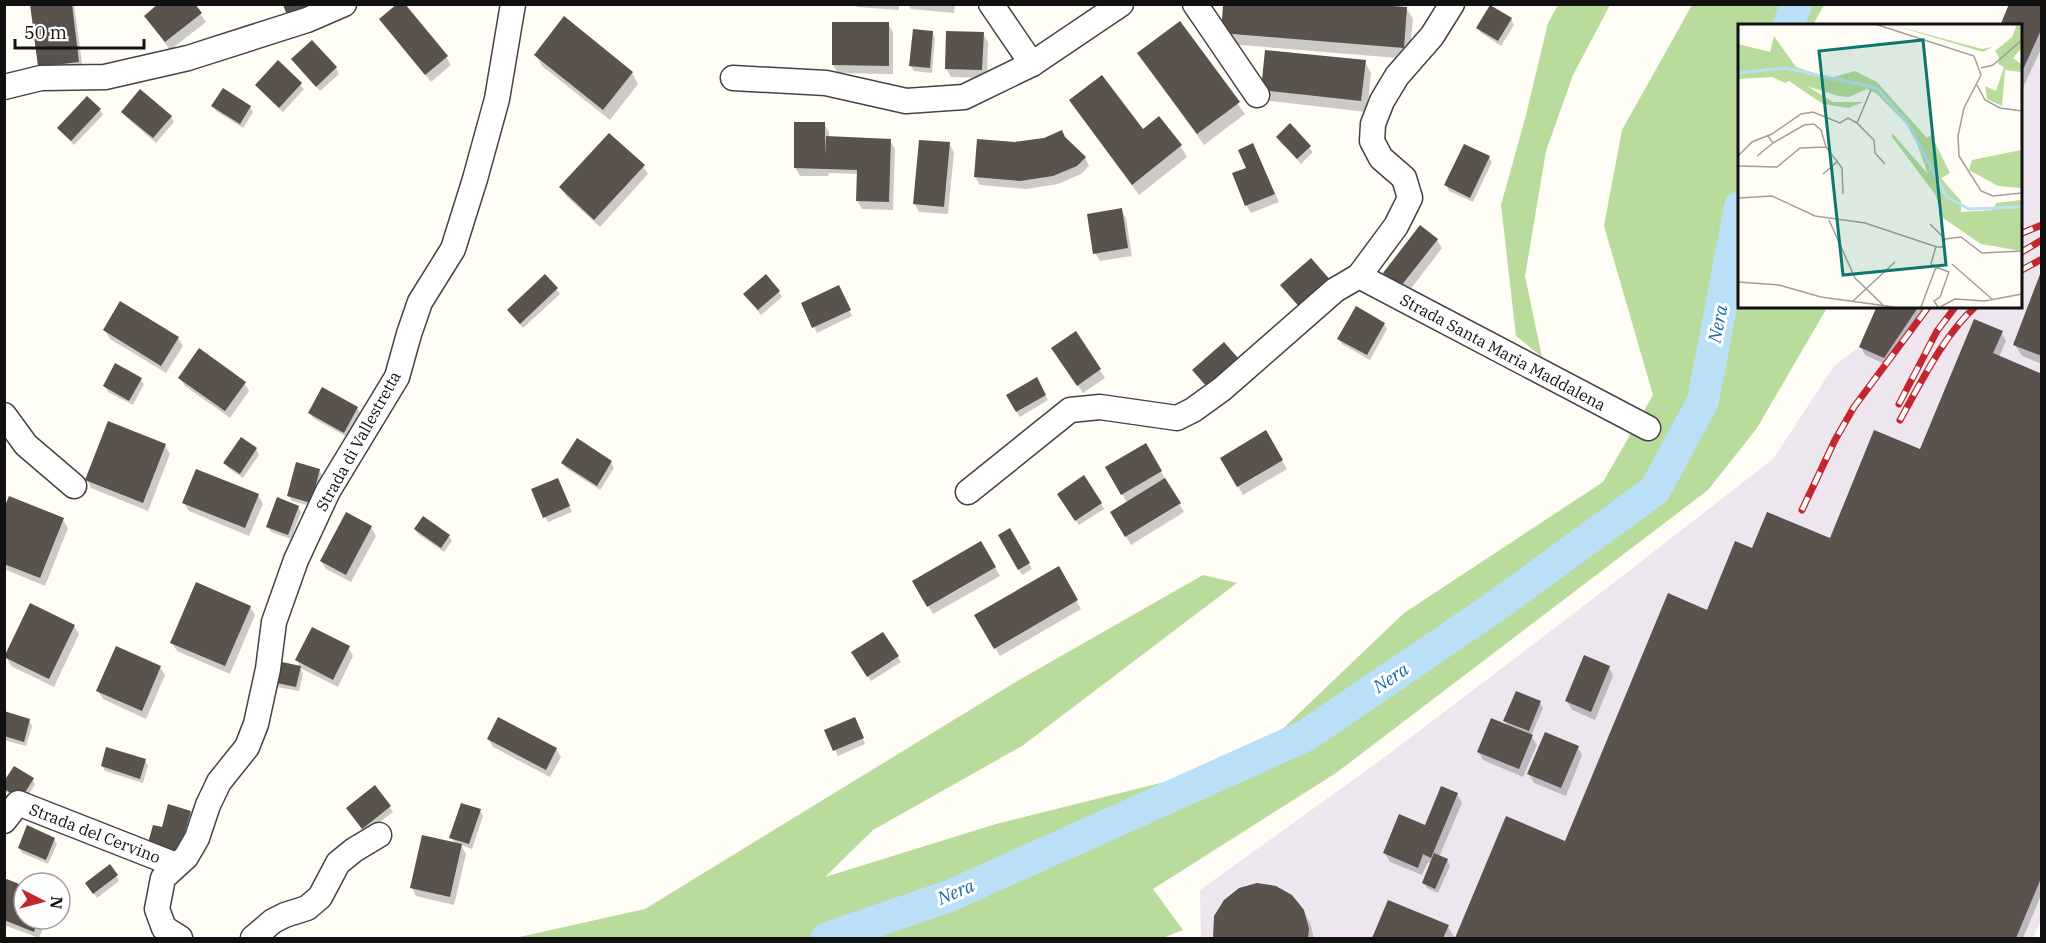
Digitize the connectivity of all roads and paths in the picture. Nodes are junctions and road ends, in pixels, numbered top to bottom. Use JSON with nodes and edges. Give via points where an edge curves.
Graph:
{"nodes":[{"id":1,"x":344,"y":4,"type":"edge"},
{"id":2,"x":513,"y":4,"type":"edge"},
{"id":3,"x":991,"y":4,"type":"edge"},
{"id":4,"x":1121,"y":4,"type":"edge"},
{"id":5,"x":1195,"y":4,"type":"edge"},
{"id":6,"x":1452,"y":4,"type":"edge"},
{"id":7,"x":1032,"y":64,"type":"junction"},
{"id":8,"x":733,"y":78,"type":"dead end"},
{"id":9,"x":4,"y":87,"type":"edge"},
{"id":10,"x":1257,"y":95,"type":"dead end"},
{"id":11,"x":1359,"y":276,"type":"junction"},
{"id":12,"x":4,"y":415,"type":"edge"},
{"id":13,"x":1648,"y":428,"type":"dead end"},
{"id":14,"x":74,"y":486,"type":"dead end"},
{"id":15,"x":968,"y":492,"type":"dead end"},
{"id":16,"x":4,"y":821,"type":"edge"},
{"id":17,"x":380,"y":835,"type":"dead end"},
{"id":18,"x":176,"y":865,"type":"junction"},
{"id":19,"x":180,"y":939,"type":"edge"},
{"id":20,"x":253,"y":939,"type":"edge"}],
"edges":[{"from":1,"to":9,"type":"street","via":[[307,20],[188,58],[105,77],[41,78]]},
{"from":2,"to":18,"type":"street","name":"Strada di Vallestretta","via":[[497,99],[453,249],[420,302],[398,377],[328,491],[296,560],[274,622],[268,669],[247,747],[219,782],[197,838]]},
{"from":3,"to":7,"type":"street"},
{"from":4,"to":7,"type":"street"},
{"from":5,"to":10,"type":"street"},
{"from":6,"to":11,"type":"street","via":[[1432,36],[1397,76],[1373,124],[1372,141],[1381,158],[1404,178],[1410,198],[1396,226]]},
{"from":7,"to":8,"type":"street","via":[[964,97],[906,101],[826,82]]},
{"from":11,"to":13,"type":"street","name":"Strada Santa Maria Maddalena"},
{"from":11,"to":15,"type":"street","via":[[1335,290],[1193,410],[1177,418],[1100,407],[1070,410]]},
{"from":12,"to":14,"type":"street","via":[[26,445]]},
{"from":16,"to":18,"type":"street","name":"Strada del Cervino","via":[[18,803]]},
{"from":17,"to":20,"type":"street","via":[[338,863],[320,897],[307,908],[273,921]]},
{"from":18,"to":19,"type":"street","name":"Strada del Cervino","via":[[163,878],[157,909],[164,928]]}]}
